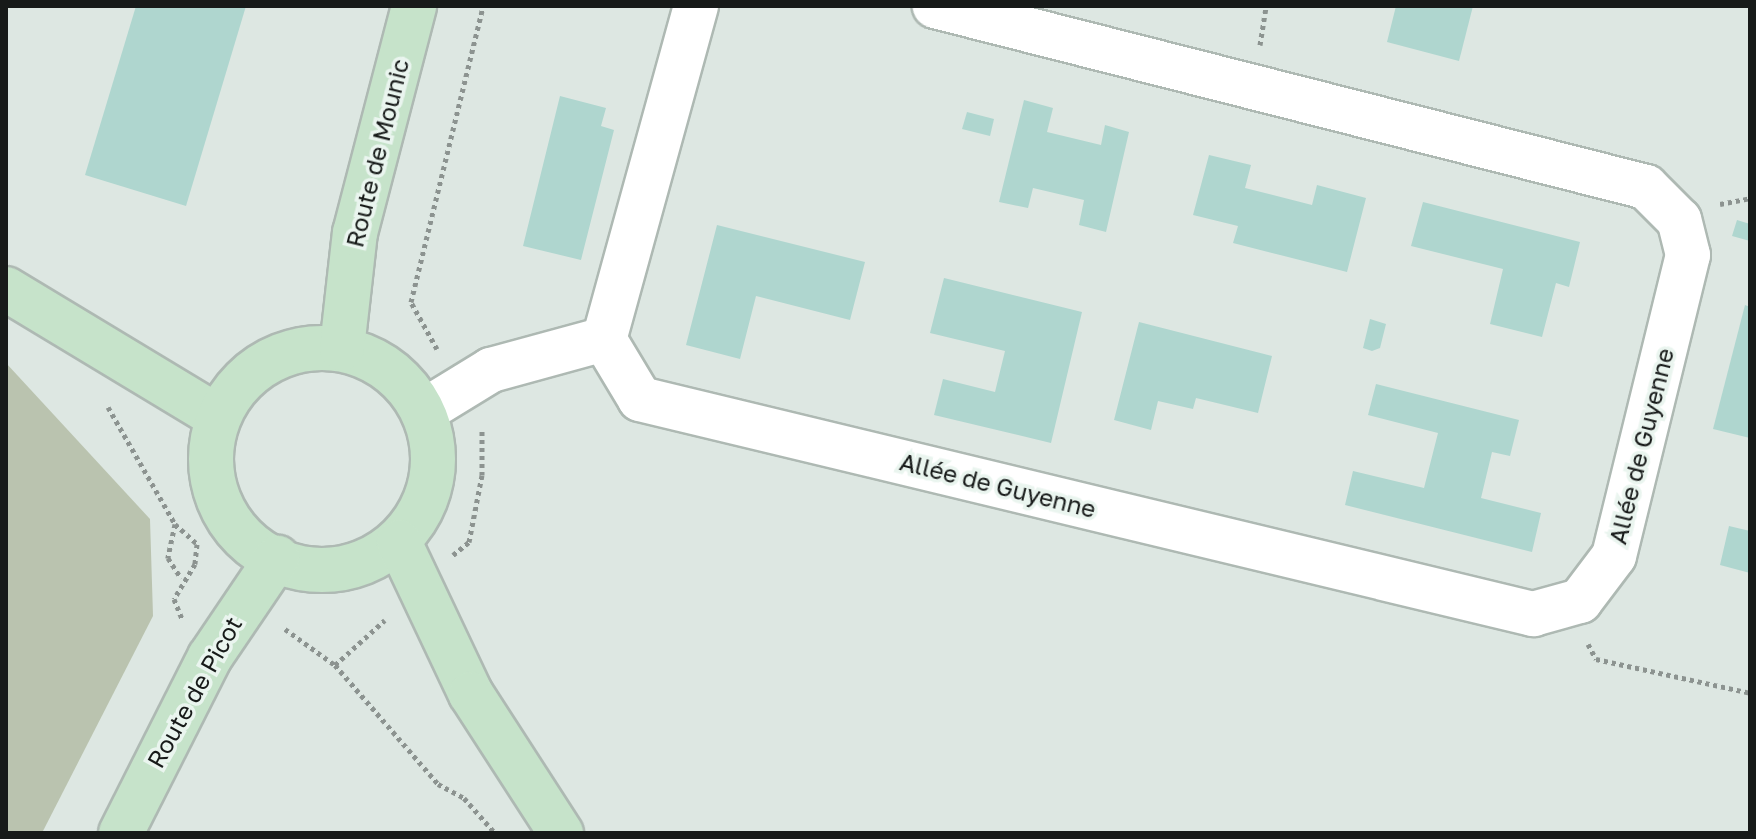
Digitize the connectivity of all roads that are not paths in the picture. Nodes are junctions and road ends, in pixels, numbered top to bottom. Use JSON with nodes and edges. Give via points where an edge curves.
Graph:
{"nodes":[{"id":1,"x":414,"y":6,"type":"edge"},
{"id":2,"x":696,"y":6,"type":"edge"},
{"id":3,"x":935,"y":6,"type":"edge"},
{"id":4,"x":6,"y":289,"type":"edge"},
{"id":5,"x":604,"y":339,"type":"junction"},
{"id":6,"x":342,"y":348,"type":"junction"},
{"id":7,"x":424,"y":411,"type":"junction"},
{"id":8,"x":218,"y":417,"type":"junction"},
{"id":9,"x":399,"y":542,"type":"junction"},
{"id":10,"x":277,"y":558,"type":"junction"},
{"id":11,"x":121,"y":833,"type":"edge"},
{"id":12,"x":561,"y":833,"type":"edge"}],
"edges":[{"from":1,"to":6,"type":"main road","name":"Route de Mounic","via":[[355,233]]},
{"from":2,"to":5,"type":"street"},
{"from":3,"to":5,"type":"street","name":"Allée de Guyenne","via":[[1646,187],[1679,220],[1688,255],[1614,556],[1580,601],[1533,614],[640,399]]},
{"from":4,"to":8,"type":"main road"},
{"from":5,"to":7,"type":"street","via":[[491,370]]},
{"from":6,"to":7,"type":"main road","via":[[376,361]]},
{"from":6,"to":8,"type":"main road","via":[[304,348],[268,361],[238,385]]},
{"from":7,"to":9,"type":"main road","via":[[433,480]]},
{"from":8,"to":10,"type":"main road","via":[[212,481],[223,511],[242,537]]},
{"from":9,"to":10,"type":"main road","via":[[335,570],[300,568]]},
{"from":9,"to":12,"type":"main road","via":[[471,694]]},
{"from":10,"to":11,"type":"main road","name":"Route de Picot","via":[[210,657]]}]}
